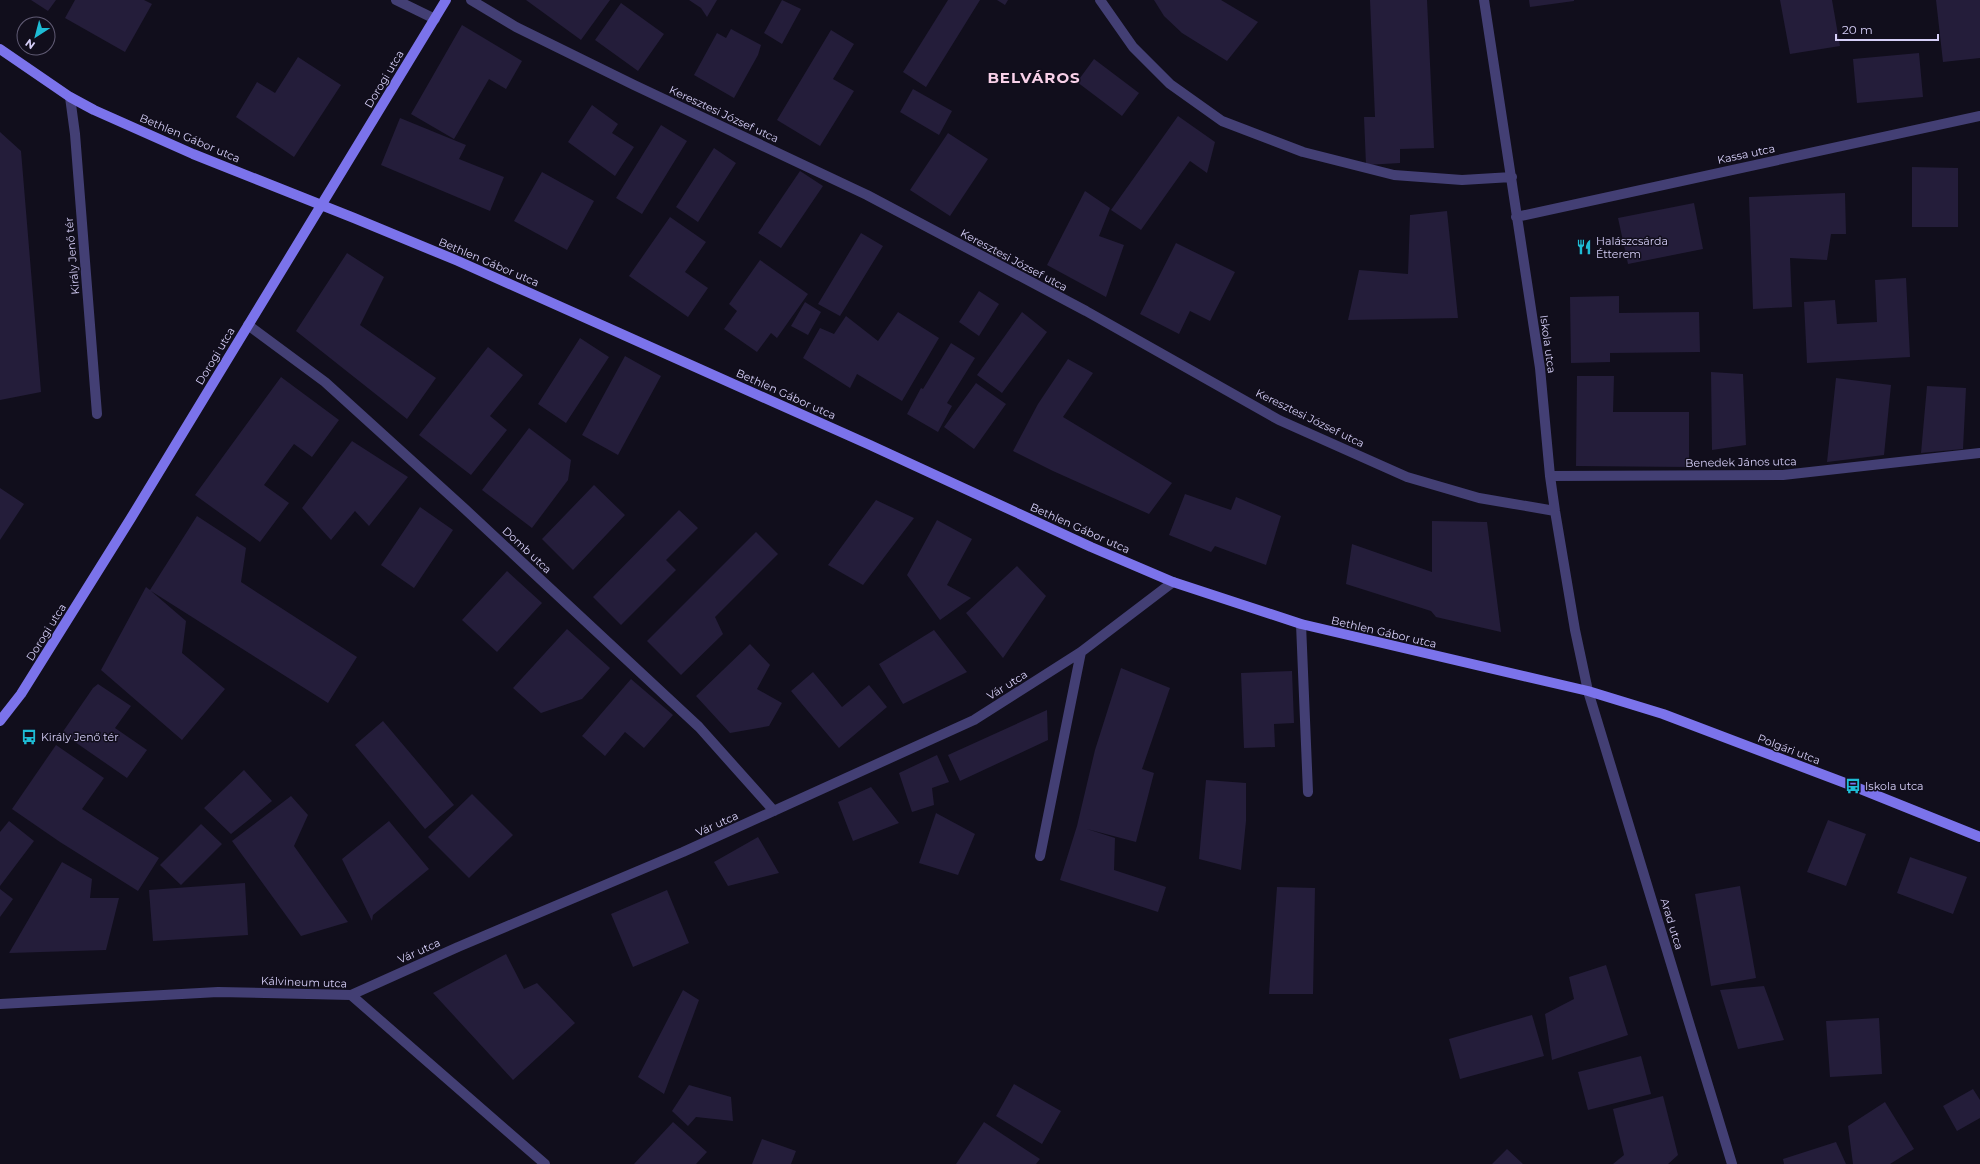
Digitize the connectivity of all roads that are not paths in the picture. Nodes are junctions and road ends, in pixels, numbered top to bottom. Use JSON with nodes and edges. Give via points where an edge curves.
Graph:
{"nodes":[{"id":1,"x":396,"y":0,"type":"edge"},
{"id":2,"x":446,"y":0,"type":"edge"},
{"id":3,"x":471,"y":0,"type":"edge"},
{"id":4,"x":1100,"y":0,"type":"edge"},
{"id":5,"x":1484,"y":0,"type":"edge"},
{"id":6,"x":435,"y":19,"type":"junction"},
{"id":7,"x":0,"y":49,"type":"edge"},
{"id":8,"x":70,"y":97,"type":"junction"},
{"id":9,"x":1980,"y":116,"type":"edge"},
{"id":10,"x":1512,"y":177,"type":"junction"},
{"id":11,"x":322,"y":205,"type":"junction"},
{"id":12,"x":1516,"y":217,"type":"junction"},
{"id":13,"x":248,"y":325,"type":"junction"},
{"id":14,"x":97,"y":414,"type":"dead end"},
{"id":15,"x":1980,"y":453,"type":"edge"},
{"id":16,"x":1550,"y":476,"type":"junction"},
{"id":17,"x":1555,"y":511,"type":"junction"},
{"id":18,"x":1173,"y":582,"type":"junction"},
{"id":19,"x":1301,"y":624,"type":"junction"},
{"id":20,"x":1081,"y":652,"type":"junction"},
{"id":21,"x":1588,"y":691,"type":"junction"},
{"id":22,"x":0,"y":721,"type":"edge"},
{"id":23,"x":1308,"y":792,"type":"dead end"},
{"id":24,"x":774,"y":811,"type":"junction"},
{"id":25,"x":1980,"y":838,"type":"edge"},
{"id":26,"x":1040,"y":856,"type":"dead end"},
{"id":27,"x":351,"y":995,"type":"junction"},
{"id":28,"x":0,"y":1004,"type":"edge"},
{"id":29,"x":545,"y":1164,"type":"edge"},
{"id":30,"x":1732,"y":1164,"type":"edge"}],
"edges":[{"from":1,"to":6,"type":"street"},
{"from":2,"to":6,"type":"main road","name":"Dorogi utca"},
{"from":3,"to":17,"type":"street","name":"Keresztesi József utca","via":[[516,27],[867,195],[1086,312],[1279,420],[1407,477],[1479,498]]},
{"from":4,"to":10,"type":"street","via":[[1133,47],[1170,84],[1222,121],[1303,152],[1394,175],[1462,180]]},
{"from":5,"to":10,"type":"street","name":"Iskola utca"},
{"from":6,"to":11,"type":"main road","name":"Dorogi utca"},
{"from":7,"to":8,"type":"main road","name":"Bethlen Gábor utca"},
{"from":8,"to":11,"type":"main road","name":"Bethlen Gábor utca","via":[[193,154]]},
{"from":8,"to":14,"type":"street","name":"Király Jenő tér"},
{"from":9,"to":12,"type":"street","name":"Kassa utca"},
{"from":10,"to":12,"type":"street","name":"Iskola utca"},
{"from":11,"to":13,"type":"main road","name":"Dorogi utca"},
{"from":11,"to":18,"type":"main road","name":"Bethlen Gábor utca","via":[[574,312]]},
{"from":12,"to":16,"type":"street","name":"Iskola utca","via":[[1540,368]]},
{"from":13,"to":22,"type":"main road","name":"Dorogi utca","via":[[69,618],[21,694]]},
{"from":13,"to":24,"type":"street","name":"Domb utca","via":[[325,382],[466,510],[699,727]]},
{"from":15,"to":16,"type":"street","name":"Benedek János utca","via":[[1783,475]]},
{"from":16,"to":17,"type":"street","name":"Iskola utca"},
{"from":17,"to":21,"type":"street","name":"Iskola utca"},
{"from":18,"to":19,"type":"main road","name":"Bethlen Gábor utca"},
{"from":18,"to":20,"type":"street","name":"Vár utca"},
{"from":19,"to":21,"type":"main road","name":"Bethlen Gábor utca"},
{"from":19,"to":23,"type":"street"},
{"from":20,"to":24,"type":"street","name":"Vár utca","via":[[974,720]]},
{"from":20,"to":26,"type":"street"},
{"from":21,"to":25,"type":"main road","name":"Polgári utca","via":[[1663,714],[1853,786]]},
{"from":21,"to":30,"type":"street","name":"Arad utca"},
{"from":24,"to":27,"type":"street","name":"Vár utca"},
{"from":27,"to":28,"type":"street","name":"Kálvineum utca","via":[[218,992]]},
{"from":27,"to":29,"type":"street","name":"Kálvineum utca"}]}
